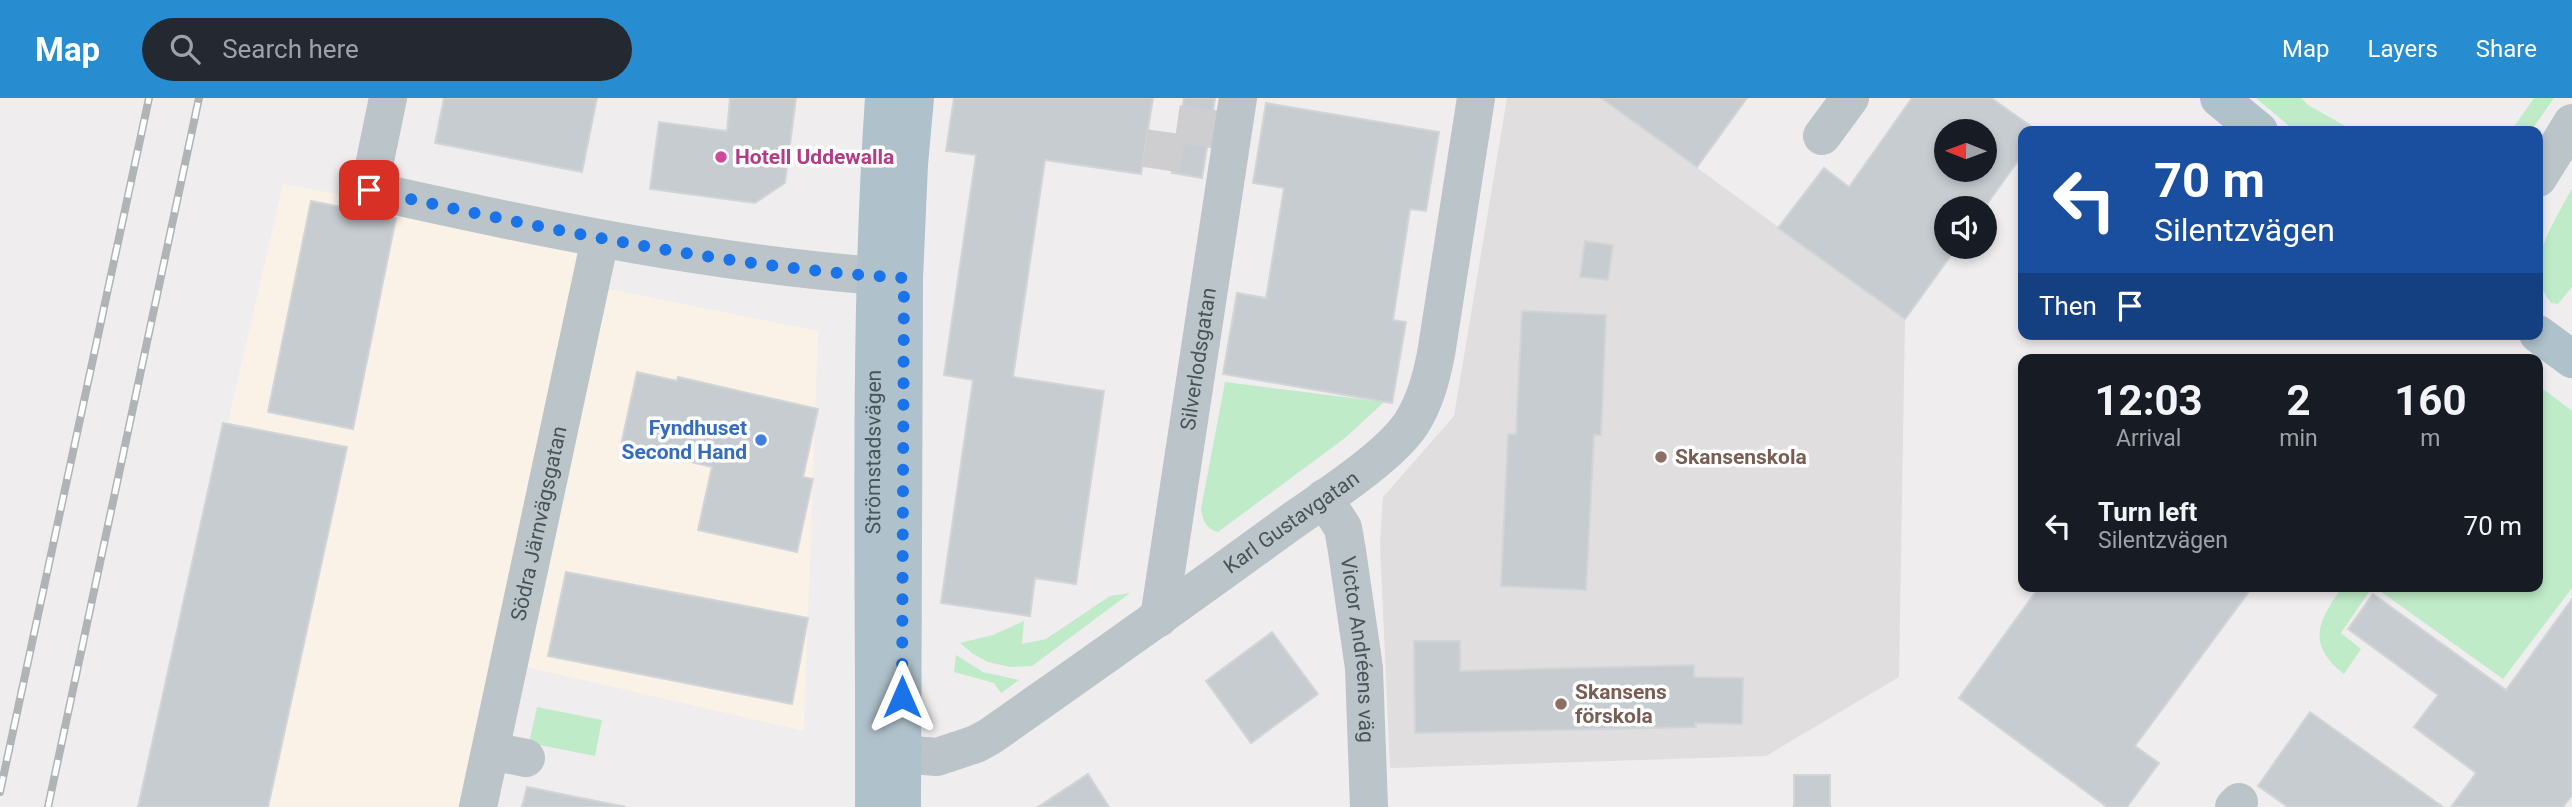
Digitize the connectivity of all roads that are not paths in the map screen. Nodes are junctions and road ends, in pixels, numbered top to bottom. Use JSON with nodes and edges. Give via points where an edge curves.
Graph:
{"nodes":[{"id":1,"x":388,"y":98,"type":"edge"},
{"id":2,"x":884,"y":98,"type":"edge"},
{"id":3,"x":915,"y":98,"type":"edge"},
{"id":4,"x":1238,"y":98,"type":"edge"},
{"id":5,"x":1476,"y":98,"type":"edge"},
{"id":6,"x":1850,"y":98,"type":"edge"},
{"id":7,"x":2219,"y":98,"type":"edge"},
{"id":8,"x":2572,"y":123,"type":"edge"},
{"id":9,"x":2253,"y":126,"type":"edge"},
{"id":10,"x":1822,"y":136,"type":"dead end"},
{"id":11,"x":2543,"y":170,"type":"edge"},
{"id":12,"x":600,"y":239,"type":"junction"},
{"id":13,"x":890,"y":277,"type":"junction"},
{"id":14,"x":2543,"y":338,"type":"edge"},
{"id":15,"x":2572,"y":359,"type":"edge"},
{"id":16,"x":1324,"y":498,"type":"junction"},
{"id":17,"x":1159,"y":618,"type":"junction"},
{"id":18,"x":888,"y":752,"type":"junction"},
{"id":19,"x":478,"y":807,"type":"edge"},
{"id":20,"x":874,"y":807,"type":"edge"},
{"id":21,"x":902,"y":807,"type":"edge"},
{"id":22,"x":1368,"y":807,"type":"edge"}],
"edges":[{"from":1,"to":12,"type":"street","via":[[369,190]]},
{"from":2,"to":13,"type":"main road","name":"Strömstadsvägen","via":[[879,163]]},
{"from":3,"to":13,"type":"main road","name":"Strömstadsvägen"},
{"from":4,"to":17,"type":"street","name":"Silverlodsgatan","via":[[1204,231],[1184,367]]},
{"from":5,"to":16,"type":"street","name":"Karl Gustavgatan","via":[[1427,395],[1410,425],[1384,452]]},
{"from":6,"to":10,"type":"street"},
{"from":7,"to":9,"type":"main road"},
{"from":8,"to":11,"type":"street"},
{"from":12,"to":13,"type":"street","via":[[829,273]]},
{"from":12,"to":19,"type":"street","name":"Södra Järnvägsgatan","via":[[508,755]]},
{"from":13,"to":18,"type":"main road","name":"Strömstadsvägen"},
{"from":14,"to":15,"type":"main road"},
{"from":16,"to":17,"type":"street","name":"Karl Gustavgatan"},
{"from":16,"to":22,"type":"street","name":"Victor Andréens väg","via":[[1343,528],[1364,668]]},
{"from":17,"to":18,"type":"street","name":"Karl Gustavgatan","via":[[976,744],[937,757]]},
{"from":18,"to":20,"type":"main road","name":"Strömstadsvägen"},
{"from":18,"to":21,"type":"main road","name":"Strömstadsvägen"}]}
